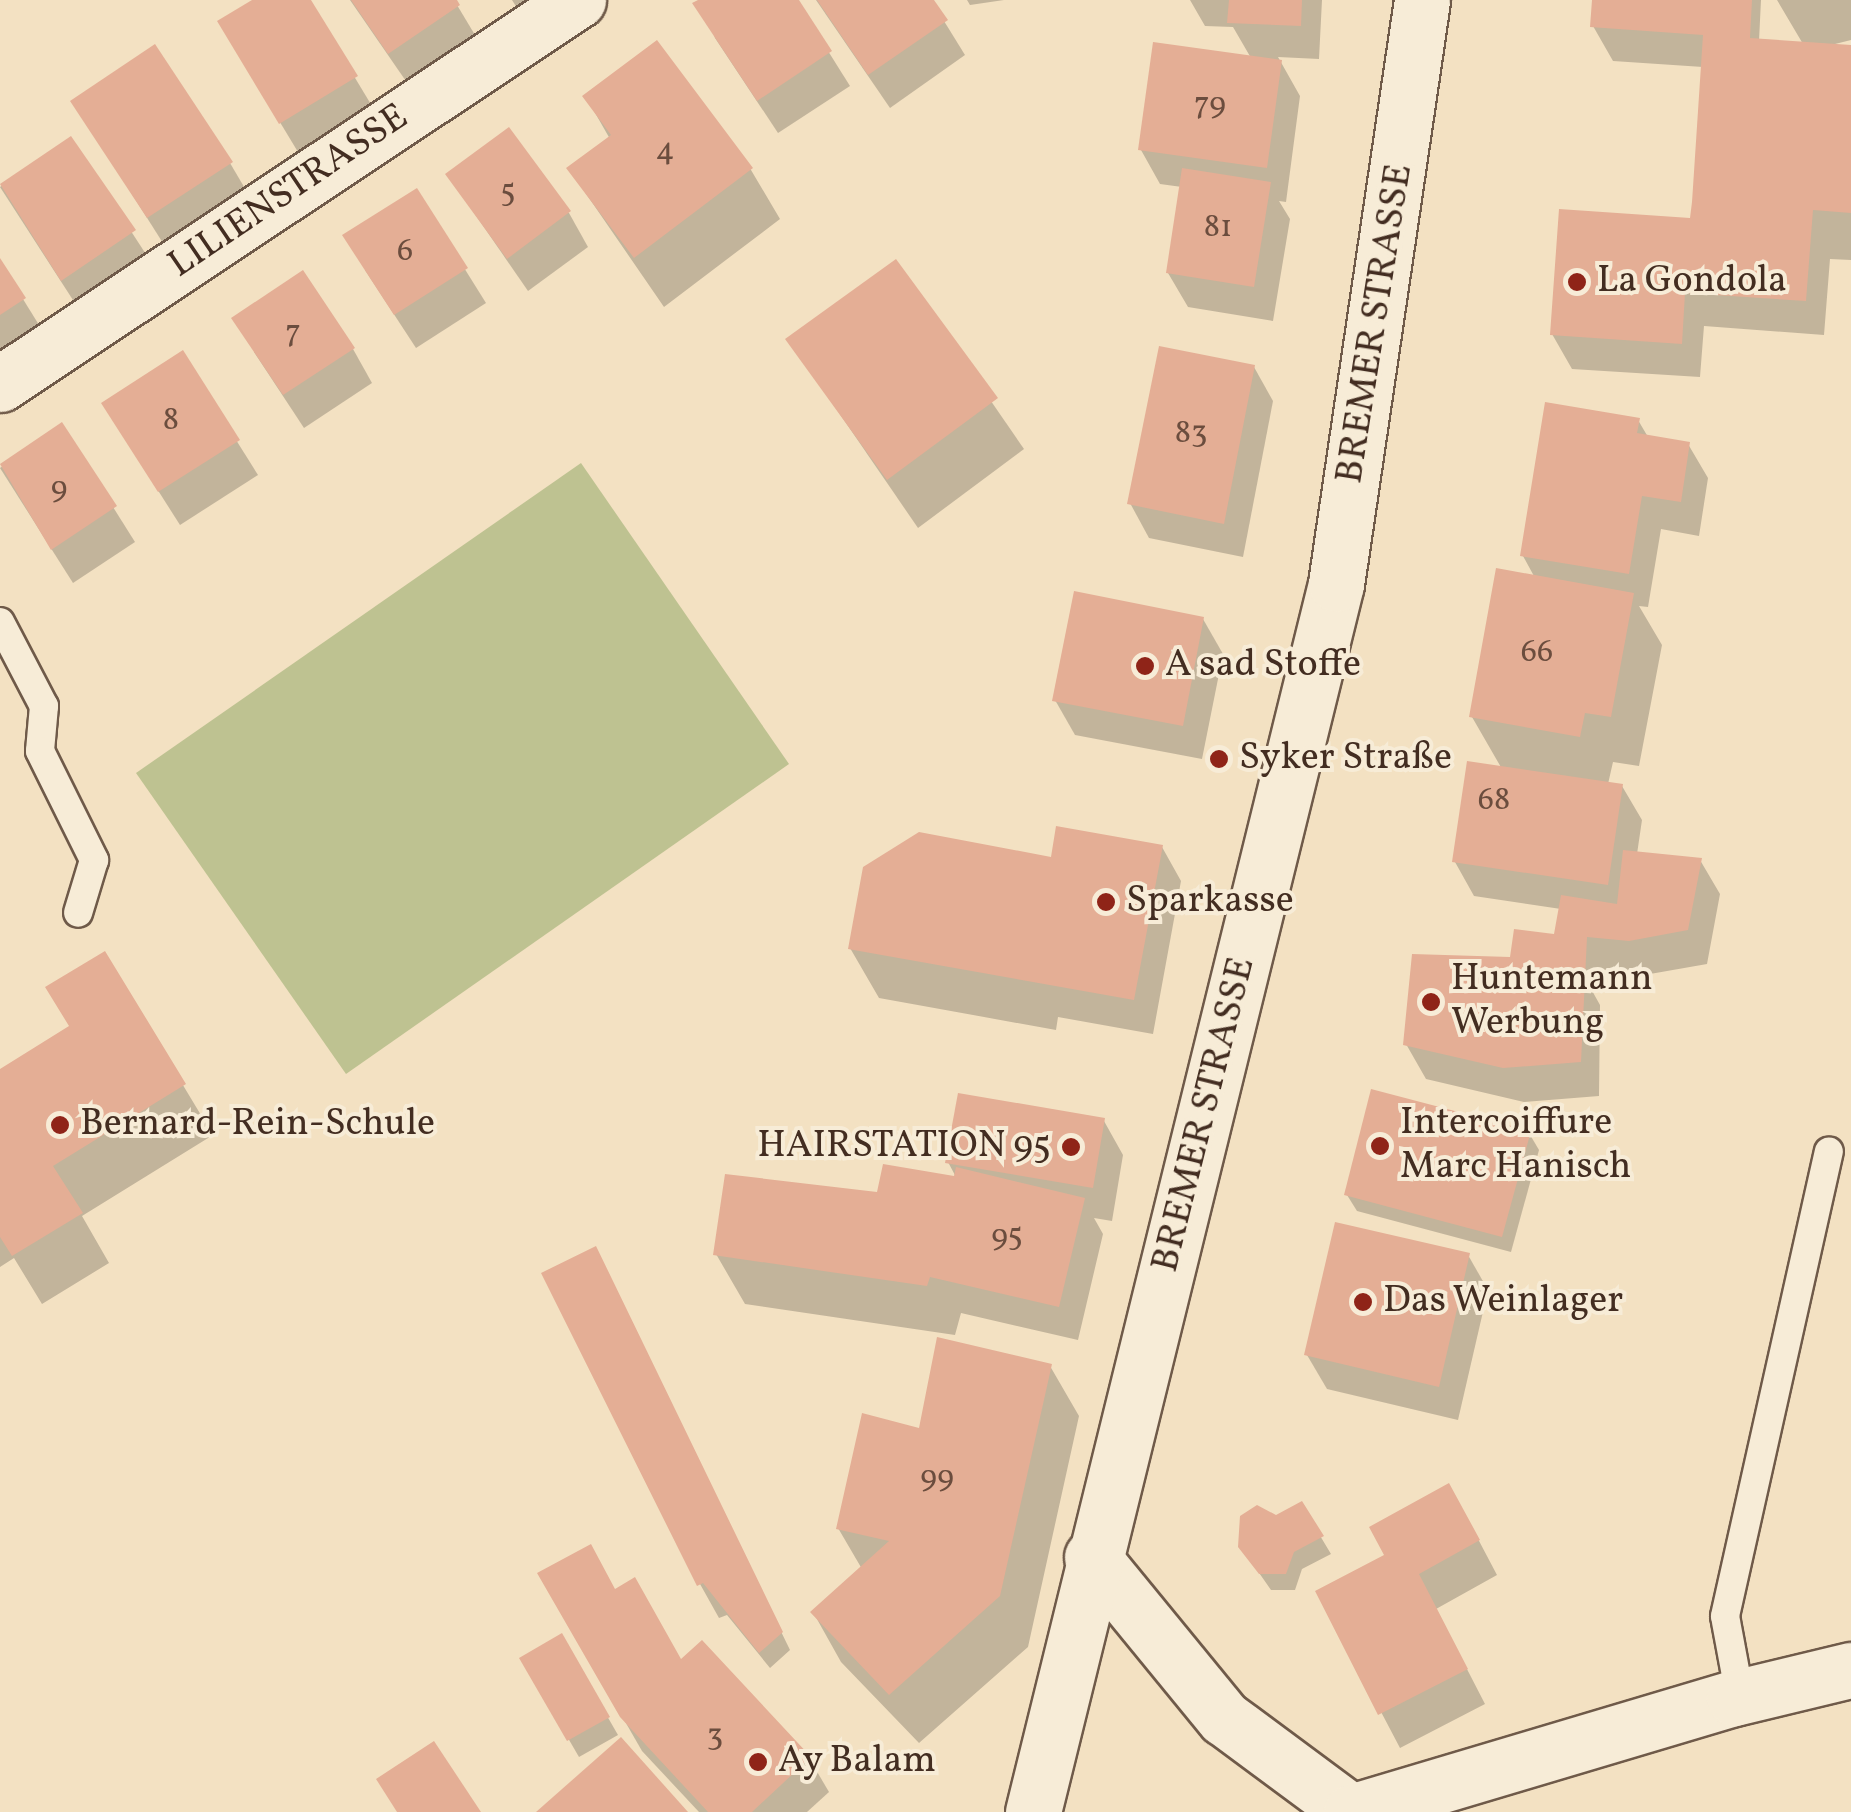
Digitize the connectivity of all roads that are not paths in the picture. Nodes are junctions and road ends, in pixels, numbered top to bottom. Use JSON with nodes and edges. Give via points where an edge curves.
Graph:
{"nodes":[{"id":1,"x":578,"y":0,"type":"edge"},
{"id":2,"x":1422,"y":0,"type":"edge"},
{"id":3,"x":0,"y":384,"type":"edge"},
{"id":4,"x":0,"y":622,"type":"edge"},
{"id":5,"x":78,"y":912,"type":"dead end"},
{"id":6,"x":1829,"y":1151,"type":"dead end"},
{"id":7,"x":1092,"y":1557,"type":"junction"},
{"id":8,"x":1851,"y":1670,"type":"edge"},
{"id":9,"x":1740,"y":1697,"type":"junction"},
{"id":10,"x":1032,"y":1812,"type":"edge"},
{"id":11,"x":1351,"y":1812,"type":"edge"}],
"edges":[{"from":1,"to":3,"type":"main road","name":"LILIENSTRASSE"},
{"from":2,"to":7,"type":"main road","name":"BREMER STRASSE","via":[[1336,584]]},
{"from":4,"to":5,"type":"lane","via":[[44,706],[40,751],[94,860]]},
{"from":6,"to":9,"type":"lane","via":[[1725,1616]]},
{"from":7,"to":10,"type":"main road","name":"BREMER STRASSE"},
{"from":7,"to":11,"type":"main road","via":[[1224,1718]]},
{"from":8,"to":9,"type":"main road"},
{"from":9,"to":11,"type":"main road"}]}
